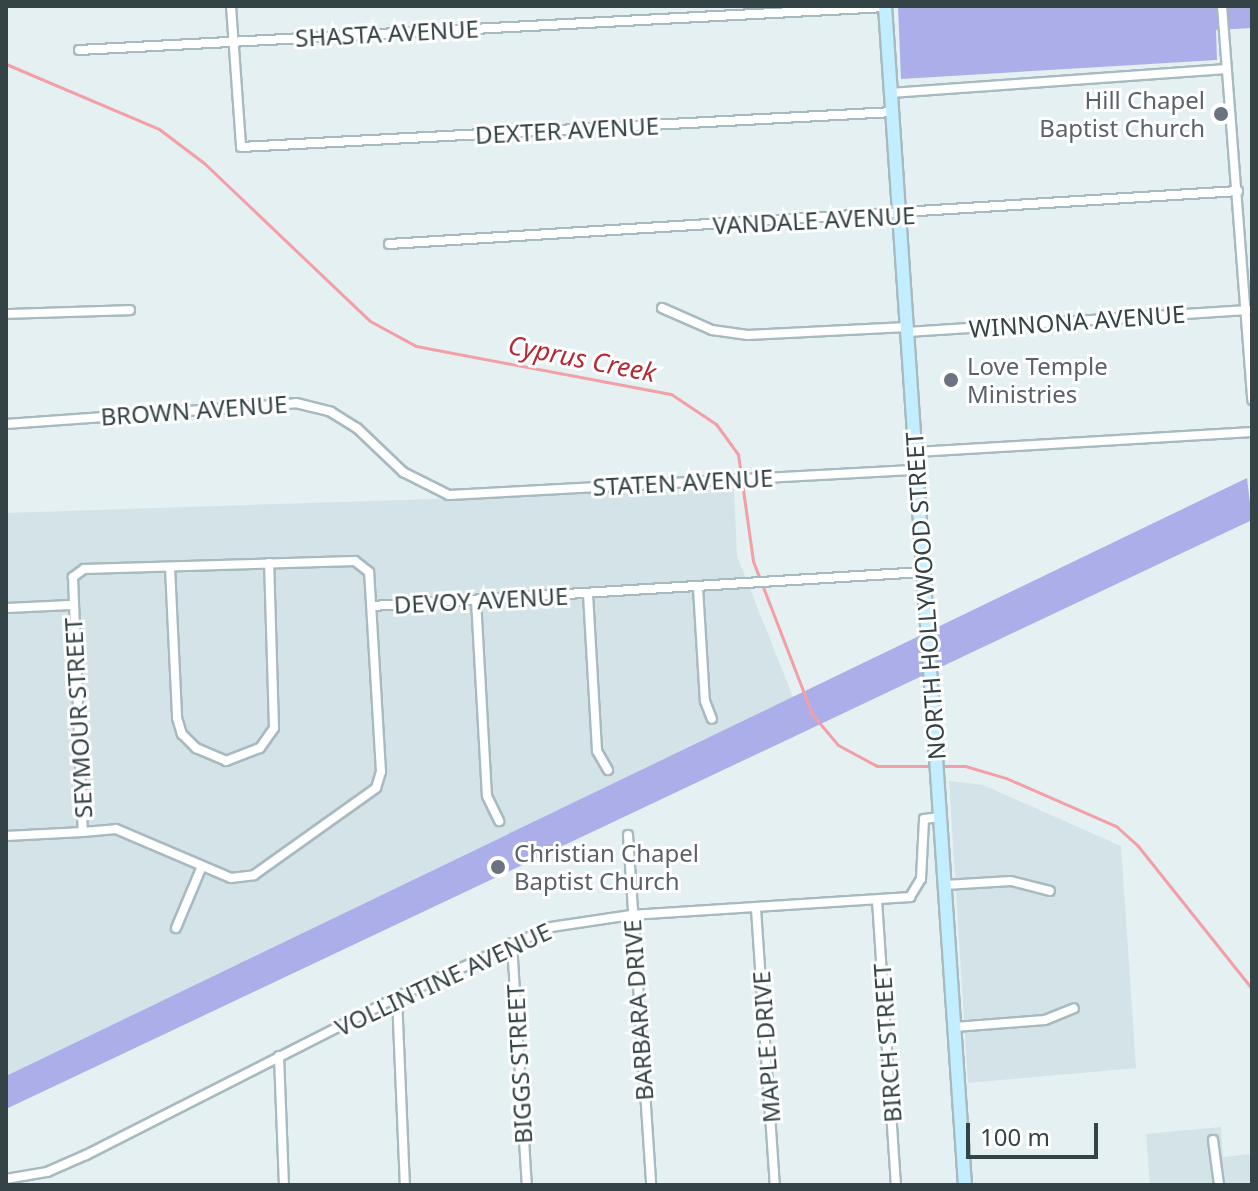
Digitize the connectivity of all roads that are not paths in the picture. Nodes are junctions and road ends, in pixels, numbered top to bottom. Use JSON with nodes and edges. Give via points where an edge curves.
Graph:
{"nodes":[{"id":1,"x":231,"y":6,"type":"edge"},
{"id":2,"x":1222,"y":6,"type":"edge"},
{"id":3,"x":885,"y":7,"type":"edge"},
{"id":4,"x":233,"y":41,"type":"junction"},
{"id":5,"x":79,"y":50,"type":"dead end"},
{"id":6,"x":1226,"y":69,"type":"junction"},
{"id":7,"x":891,"y":93,"type":"junction"},
{"id":8,"x":893,"y":112,"type":"junction"},
{"id":9,"x":1238,"y":191,"type":"junction"},
{"id":10,"x":899,"y":215,"type":"junction"},
{"id":11,"x":389,"y":244,"type":"dead end"},
{"id":12,"x":662,"y":308,"type":"dead end"},
{"id":13,"x":130,"y":310,"type":"dead end"},
{"id":14,"x":1247,"y":310,"type":"junction"},
{"id":15,"x":6,"y":314,"type":"edge"},
{"id":16,"x":907,"y":330,"type":"junction"},
{"id":17,"x":1252,"y":400,"type":"edge"},
{"id":18,"x":6,"y":424,"type":"edge"},
{"id":19,"x":1252,"y":432,"type":"edge"},
{"id":20,"x":916,"y":452,"type":"junction"},
{"id":21,"x":917,"y":470,"type":"junction"},
{"id":22,"x":449,"y":495,"type":"joint"},
{"id":23,"x":269,"y":563,"type":"junction"},
{"id":24,"x":170,"y":567,"type":"junction"},
{"id":25,"x":923,"y":572,"type":"junction"},
{"id":26,"x":698,"y":588,"type":"junction"},
{"id":27,"x":588,"y":594,"type":"junction"},
{"id":28,"x":476,"y":600,"type":"junction"},
{"id":29,"x":72,"y":605,"type":"junction"},
{"id":30,"x":372,"y":606,"type":"junction"},
{"id":31,"x":6,"y":608,"type":"edge"},
{"id":32,"x":712,"y":719,"type":"dead end"},
{"id":33,"x":608,"y":770,"type":"dead end"},
{"id":34,"x":940,"y":817,"type":"junction"},
{"id":35,"x":499,"y":821,"type":"dead end"},
{"id":36,"x":83,"y":832,"type":"junction"},
{"id":37,"x":628,"y":835,"type":"dead end"},
{"id":38,"x":6,"y":836,"type":"edge"},
{"id":39,"x":202,"y":866,"type":"junction"},
{"id":40,"x":945,"y":885,"type":"junction"},
{"id":41,"x":1050,"y":891,"type":"dead end"},
{"id":42,"x":877,"y":900,"type":"junction"},
{"id":43,"x":756,"y":909,"type":"junction"},
{"id":44,"x":631,"y":915,"type":"junction"},
{"id":45,"x":176,"y":928,"type":"dead end"},
{"id":46,"x":512,"y":943,"type":"junction"},
{"id":47,"x":397,"y":997,"type":"junction"},
{"id":48,"x":1074,"y":1008,"type":"dead end"},
{"id":49,"x":955,"y":1027,"type":"junction"},
{"id":50,"x":279,"y":1056,"type":"junction"},
{"id":51,"x":1213,"y":1140,"type":"dead end"},
{"id":52,"x":6,"y":1179,"type":"edge"},
{"id":53,"x":284,"y":1185,"type":"edge"},
{"id":54,"x":405,"y":1185,"type":"edge"},
{"id":55,"x":527,"y":1185,"type":"edge"},
{"id":56,"x":651,"y":1185,"type":"edge"},
{"id":57,"x":775,"y":1185,"type":"edge"},
{"id":58,"x":896,"y":1185,"type":"edge"},
{"id":59,"x":965,"y":1185,"type":"edge"},
{"id":60,"x":1219,"y":1185,"type":"edge"}],
"edges":[{"from":1,"to":4,"type":"street"},
{"from":2,"to":6,"type":"street"},
{"from":3,"to":4,"type":"street","name":"SHASTA AVENUE"},
{"from":3,"to":7,"type":"main road","name":"NORTH HOLLYWOOD STREET"},
{"from":4,"to":5,"type":"street","name":"SHASTA AVENUE"},
{"from":4,"to":8,"type":"street","name":"DEXTER AVENUE","via":[[241,147]]},
{"from":6,"to":7,"type":"street"},
{"from":6,"to":9,"type":"street"},
{"from":7,"to":8,"type":"main road","name":"NORTH HOLLYWOOD STREET"},
{"from":8,"to":10,"type":"main road","name":"NORTH HOLLYWOOD STREET"},
{"from":9,"to":10,"type":"street","name":"VANDALE AVENUE"},
{"from":9,"to":14,"type":"street"},
{"from":10,"to":11,"type":"street","name":"VANDALE AVENUE"},
{"from":10,"to":16,"type":"main road","name":"NORTH HOLLYWOOD STREET"},
{"from":12,"to":16,"type":"street","name":"WINNONA AVENUE","via":[[712,330],[748,335]]},
{"from":13,"to":15,"type":"street"},
{"from":14,"to":16,"type":"street","name":"WINNONA AVENUE"},
{"from":14,"to":17,"type":"street"},
{"from":16,"to":20,"type":"main road","name":"NORTH HOLLYWOOD STREET"},
{"from":18,"to":22,"type":"street","name":"BROWN AVENUE","via":[[296,403],[331,412],[357,428],[403,472]]},
{"from":19,"to":20,"type":"street"},
{"from":20,"to":21,"type":"main road","name":"NORTH HOLLYWOOD STREET"},
{"from":21,"to":22,"type":"street","name":"STATEN AVENUE"},
{"from":21,"to":25,"type":"main road","name":"NORTH HOLLYWOOD STREET"},
{"from":23,"to":24,"type":"street","name":"DEVOY AVENUE"},
{"from":23,"to":24,"type":"street","via":[[274,728],[260,748],[226,761],[196,748],[182,734],[177,718]]},
{"from":23,"to":30,"type":"street","name":"DEVOY AVENUE","via":[[355,561],[369,572]]},
{"from":24,"to":29,"type":"street","name":"DEVOY AVENUE","via":[[84,569],[73,577]]},
{"from":25,"to":26,"type":"street","name":"DEVOY AVENUE"},
{"from":25,"to":34,"type":"main road","name":"NORTH HOLLYWOOD STREET"},
{"from":26,"to":27,"type":"street","name":"DEVOY AVENUE"},
{"from":26,"to":32,"type":"street","via":[[705,701]]},
{"from":27,"to":28,"type":"street","name":"DEVOY AVENUE"},
{"from":27,"to":33,"type":"street","via":[[597,751]]},
{"from":28,"to":30,"type":"street","name":"DEVOY AVENUE"},
{"from":28,"to":35,"type":"street","via":[[487,796]]},
{"from":29,"to":31,"type":"street"},
{"from":29,"to":36,"type":"street","name":"SEYMOUR STREET"},
{"from":30,"to":39,"type":"street","via":[[381,772],[376,788],[254,875],[231,878]]},
{"from":34,"to":40,"type":"main road","name":"NORTH HOLLYWOOD STREET"},
{"from":34,"to":42,"type":"street","name":"VOLLINTINE AVENUE","via":[[924,819],[921,879],[910,897]]},
{"from":36,"to":38,"type":"street"},
{"from":36,"to":39,"type":"street","via":[[132,834]]},
{"from":37,"to":44,"type":"street","name":"BARBARA DRIVE"},
{"from":39,"to":45,"type":"street"},
{"from":40,"to":41,"type":"street","via":[[1011,881]]},
{"from":40,"to":49,"type":"main road","name":"NORTH HOLLYWOOD STREET"},
{"from":42,"to":43,"type":"street","name":"VOLLINTINE AVENUE"},
{"from":42,"to":58,"type":"street","name":"BIRCH STREET"},
{"from":43,"to":44,"type":"street","name":"VOLLINTINE AVENUE"},
{"from":43,"to":57,"type":"street","name":"MAPLE DRIVE"},
{"from":44,"to":46,"type":"street","name":"VOLLINTINE AVENUE","via":[[574,921]]},
{"from":44,"to":56,"type":"street","name":"BARBARA DRIVE"},
{"from":46,"to":47,"type":"street","name":"VOLLINTINE AVENUE"},
{"from":46,"to":55,"type":"street","name":"BIGGS STREET"},
{"from":47,"to":50,"type":"street","name":"VOLLINTINE AVENUE"},
{"from":47,"to":54,"type":"street"},
{"from":48,"to":49,"type":"street","via":[[1045,1020]]},
{"from":49,"to":59,"type":"main road","name":"NORTH HOLLYWOOD STREET"},
{"from":50,"to":52,"type":"street","name":"VOLLINTINE AVENUE","via":[[86,1155],[47,1172]]},
{"from":50,"to":53,"type":"street"},
{"from":51,"to":60,"type":"street"}]}
